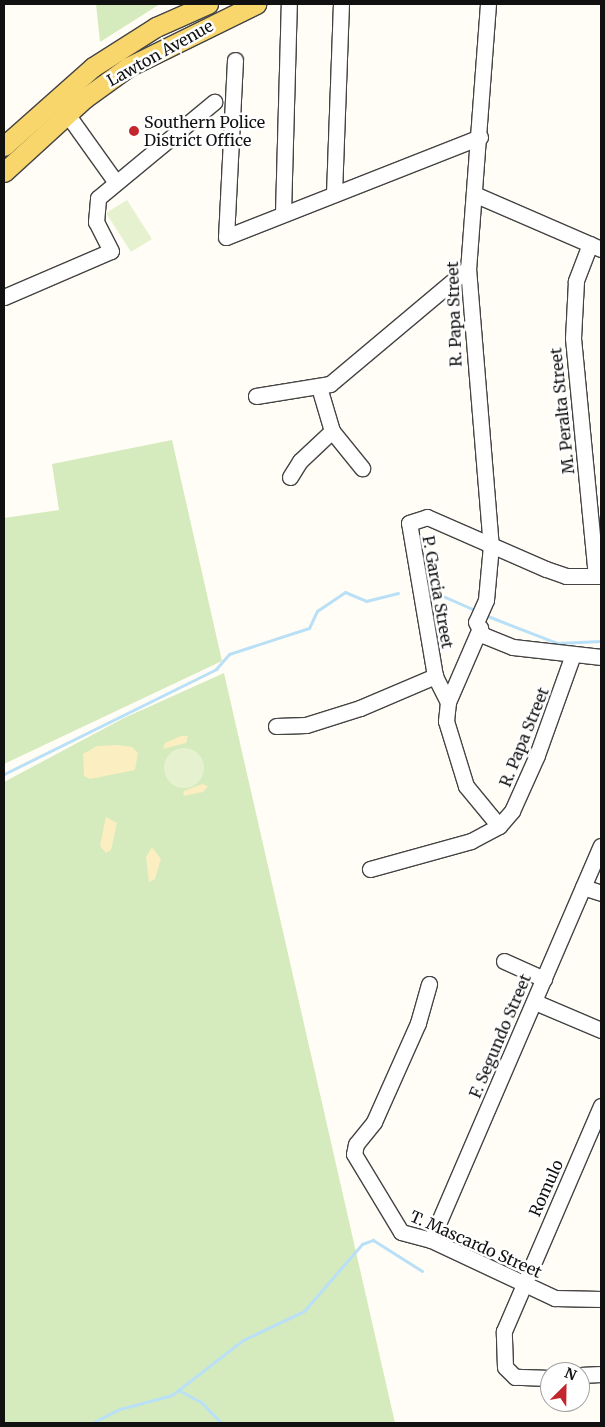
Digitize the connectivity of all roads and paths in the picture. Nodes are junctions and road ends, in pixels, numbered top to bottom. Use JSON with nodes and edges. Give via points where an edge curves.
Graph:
{"nodes":[{"id":1,"x":208,"y":4,"type":"edge"},
{"id":2,"x":256,"y":4,"type":"edge"},
{"id":3,"x":289,"y":4,"type":"edge"},
{"id":4,"x":341,"y":4,"type":"edge"},
{"id":5,"x":488,"y":4,"type":"edge"},
{"id":6,"x":235,"y":60,"type":"dead end"},
{"id":7,"x":214,"y":102,"type":"dead end"},
{"id":8,"x":67,"y":114,"type":"junction"},
{"id":9,"x":480,"y":136,"type":"junction"},
{"id":10,"x":4,"y":146,"type":"edge"},
{"id":11,"x":4,"y":172,"type":"edge"},
{"id":12,"x":116,"y":181,"type":"junction"},
{"id":13,"x":334,"y":194,"type":"junction"},
{"id":14,"x":474,"y":194,"type":"junction"},
{"id":15,"x":283,"y":213,"type":"junction"},
{"id":16,"x":596,"y":247,"type":"edge"},
{"id":17,"x":468,"y":268,"type":"junction"},
{"id":18,"x":4,"y":297,"type":"edge"},
{"id":19,"x":319,"y":387,"type":"junction"},
{"id":20,"x":256,"y":396,"type":"dead end"},
{"id":21,"x":332,"y":431,"type":"junction"},
{"id":22,"x":362,"y":468,"type":"dead end"},
{"id":23,"x":290,"y":477,"type":"dead end"},
{"id":24,"x":491,"y":545,"type":"junction"},
{"id":25,"x":599,"y":576,"type":"edge"},
{"id":26,"x":478,"y":625,"type":"junction"},
{"id":27,"x":572,"y":657,"type":"junction"},
{"id":28,"x":600,"y":661,"type":"edge"},
{"id":29,"x":435,"y":676,"type":"junction"},
{"id":30,"x":448,"y":702,"type":"junction"},
{"id":31,"x":276,"y":726,"type":"dead end"},
{"id":32,"x":499,"y":826,"type":"junction"},
{"id":33,"x":601,"y":846,"type":"edge"},
{"id":34,"x":370,"y":869,"type":"dead end"},
{"id":35,"x":583,"y":887,"type":"junction"},
{"id":36,"x":601,"y":893,"type":"edge"},
{"id":37,"x":504,"y":961,"type":"dead end"},
{"id":38,"x":544,"y":979,"type":"junction"},
{"id":39,"x":429,"y":984,"type":"dead end"},
{"id":40,"x":535,"y":1002,"type":"junction"},
{"id":41,"x":601,"y":1030,"type":"edge"},
{"id":42,"x":601,"y":1106,"type":"edge"},
{"id":43,"x":431,"y":1240,"type":"junction"},
{"id":44,"x":523,"y":1284,"type":"junction"},
{"id":45,"x":601,"y":1299,"type":"edge"},
{"id":46,"x":540,"y":1378,"type":"edge"}],
"edges":[{"from":1,"to":10,"type":"main road","name":"Lawton Avenue","via":[[156,27],[93,67]]},
{"from":2,"to":8,"type":"main road","name":"Lawton Avenue","via":[[128,67]]},
{"from":3,"to":15,"type":"street"},
{"from":4,"to":13,"type":"street"},
{"from":5,"to":9,"type":"street","name":"R. Papa Street"},
{"from":6,"to":15,"type":"street","via":[[226,237]]},
{"from":7,"to":12,"type":"street"},
{"from":8,"to":11,"type":"main road","name":"Lawton Avenue"},
{"from":8,"to":12,"type":"street"},
{"from":9,"to":13,"type":"street"},
{"from":9,"to":14,"type":"street","name":"R. Papa Street"},
{"from":12,"to":18,"type":"street","via":[[94,207],[96,222],[111,251]]},
{"from":13,"to":15,"type":"street"},
{"from":14,"to":16,"type":"street"},
{"from":14,"to":17,"type":"street","name":"R. Papa Street"},
{"from":16,"to":25,"type":"street","name":"M. Peralta Street","via":[[576,281],[573,338]]},
{"from":17,"to":19,"type":"street","via":[[330,384]]},
{"from":17,"to":24,"type":"street","name":"R. Papa Street"},
{"from":19,"to":20,"type":"street"},
{"from":19,"to":21,"type":"street"},
{"from":21,"to":22,"type":"street"},
{"from":21,"to":23,"type":"street","via":[[300,461]]},
{"from":24,"to":25,"type":"street","name":"P. Garcia Street","via":[[566,576]]},
{"from":24,"to":26,"type":"street","name":"R. Papa Street","via":[[486,600]]},
{"from":24,"to":29,"type":"street","name":"P. Garcia Street","via":[[427,516],[409,523]]},
{"from":26,"to":27,"type":"street","via":[[483,635],[513,647]]},
{"from":26,"to":30,"type":"street","name":"R. Papa Street"},
{"from":27,"to":28,"type":"street"},
{"from":27,"to":32,"type":"street","name":"R. Papa Street","via":[[512,811]]},
{"from":29,"to":30,"type":"street","name":"P. Garcia Street"},
{"from":29,"to":31,"type":"street","via":[[360,708],[306,725]]},
{"from":30,"to":32,"type":"street","name":"P. Garcia Street","via":[[446,721],[466,786]]},
{"from":32,"to":34,"type":"street","via":[[471,841]]},
{"from":33,"to":35,"type":"street","name":"F. Segundo Street"},
{"from":35,"to":36,"type":"street"},
{"from":35,"to":38,"type":"street","name":"F. Segundo Street"},
{"from":37,"to":38,"type":"street"},
{"from":38,"to":40,"type":"street","name":"F. Segundo Street"},
{"from":39,"to":43,"type":"street","name":"T. Mascardo Street","via":[[418,1023],[374,1122],[356,1144],[354,1154],[396,1227]]},
{"from":40,"to":41,"type":"street"},
{"from":40,"to":43,"type":"street","name":"F. Segundo Street"},
{"from":42,"to":44,"type":"street","name":"Romulo"},
{"from":43,"to":44,"type":"street","name":"T. Mascardo Street"},
{"from":44,"to":45,"type":"street","name":"T. Mascardo Street","via":[[555,1298]]},
{"from":44,"to":46,"type":"street","name":"Romulo","via":[[504,1331],[504,1367],[515,1377]]}]}
